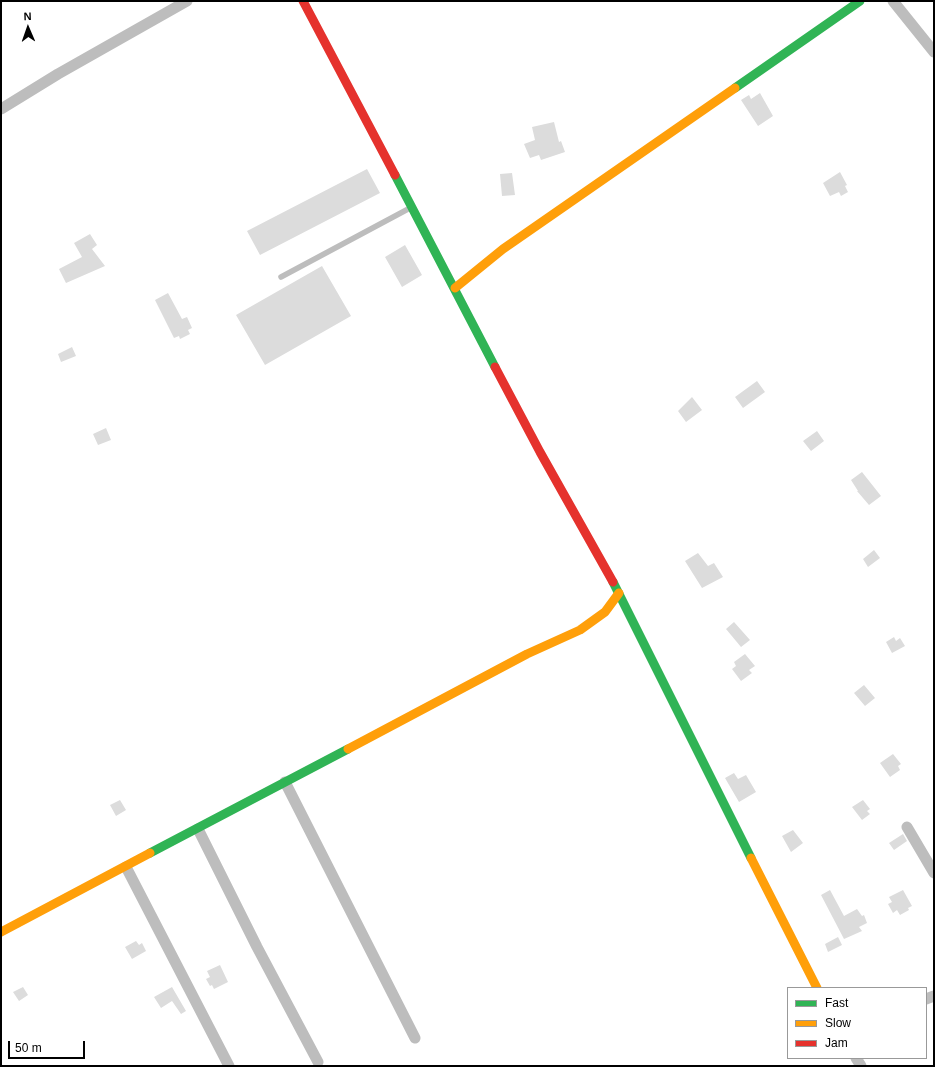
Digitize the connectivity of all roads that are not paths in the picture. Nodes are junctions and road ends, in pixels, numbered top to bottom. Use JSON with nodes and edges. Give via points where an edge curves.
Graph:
{"nodes":[{"id":1,"x":187,"y":1,"type":"edge"},
{"id":2,"x":303,"y":1,"type":"edge"},
{"id":3,"x":860,"y":1,"type":"edge"},
{"id":4,"x":893,"y":1,"type":"edge"},
{"id":5,"x":934,"y":52,"type":"edge"},
{"id":6,"x":1,"y":110,"type":"edge"},
{"id":7,"x":412,"y":207,"type":"junction"},
{"id":8,"x":281,"y":277,"type":"dead end"},
{"id":9,"x":455,"y":288,"type":"junction"},
{"id":10,"x":619,"y":594,"type":"junction"},
{"id":11,"x":285,"y":782,"type":"junction"},
{"id":12,"x":907,"y":827,"type":"dead end"},
{"id":13,"x":198,"y":829,"type":"junction"},
{"id":14,"x":126,"y":867,"type":"junction"},
{"id":15,"x":934,"y":873,"type":"edge"},
{"id":16,"x":1,"y":932,"type":"edge"},
{"id":17,"x":816,"y":987,"type":"edge"},
{"id":18,"x":415,"y":1038,"type":"dead end"},
{"id":19,"x":318,"y":1062,"type":"dead end"},
{"id":20,"x":229,"y":1066,"type":"edge"}],
"edges":[{"from":1,"to":6,"type":"street","via":[[58,74]]},
{"from":2,"to":7,"type":"street"},
{"from":3,"to":9,"type":"street","via":[[503,249]]},
{"from":4,"to":5,"type":"street"},
{"from":7,"to":8,"type":"lane"},
{"from":7,"to":9,"type":"street"},
{"from":9,"to":10,"type":"street","via":[[540,452]]},
{"from":10,"to":11,"type":"street","via":[[605,612],[580,630],[527,654]]},
{"from":10,"to":17,"type":"street"},
{"from":11,"to":13,"type":"street"},
{"from":11,"to":18,"type":"street"},
{"from":12,"to":15,"type":"street"},
{"from":13,"to":14,"type":"street"},
{"from":13,"to":19,"type":"street"},
{"from":14,"to":16,"type":"street"},
{"from":14,"to":20,"type":"street"}]}
